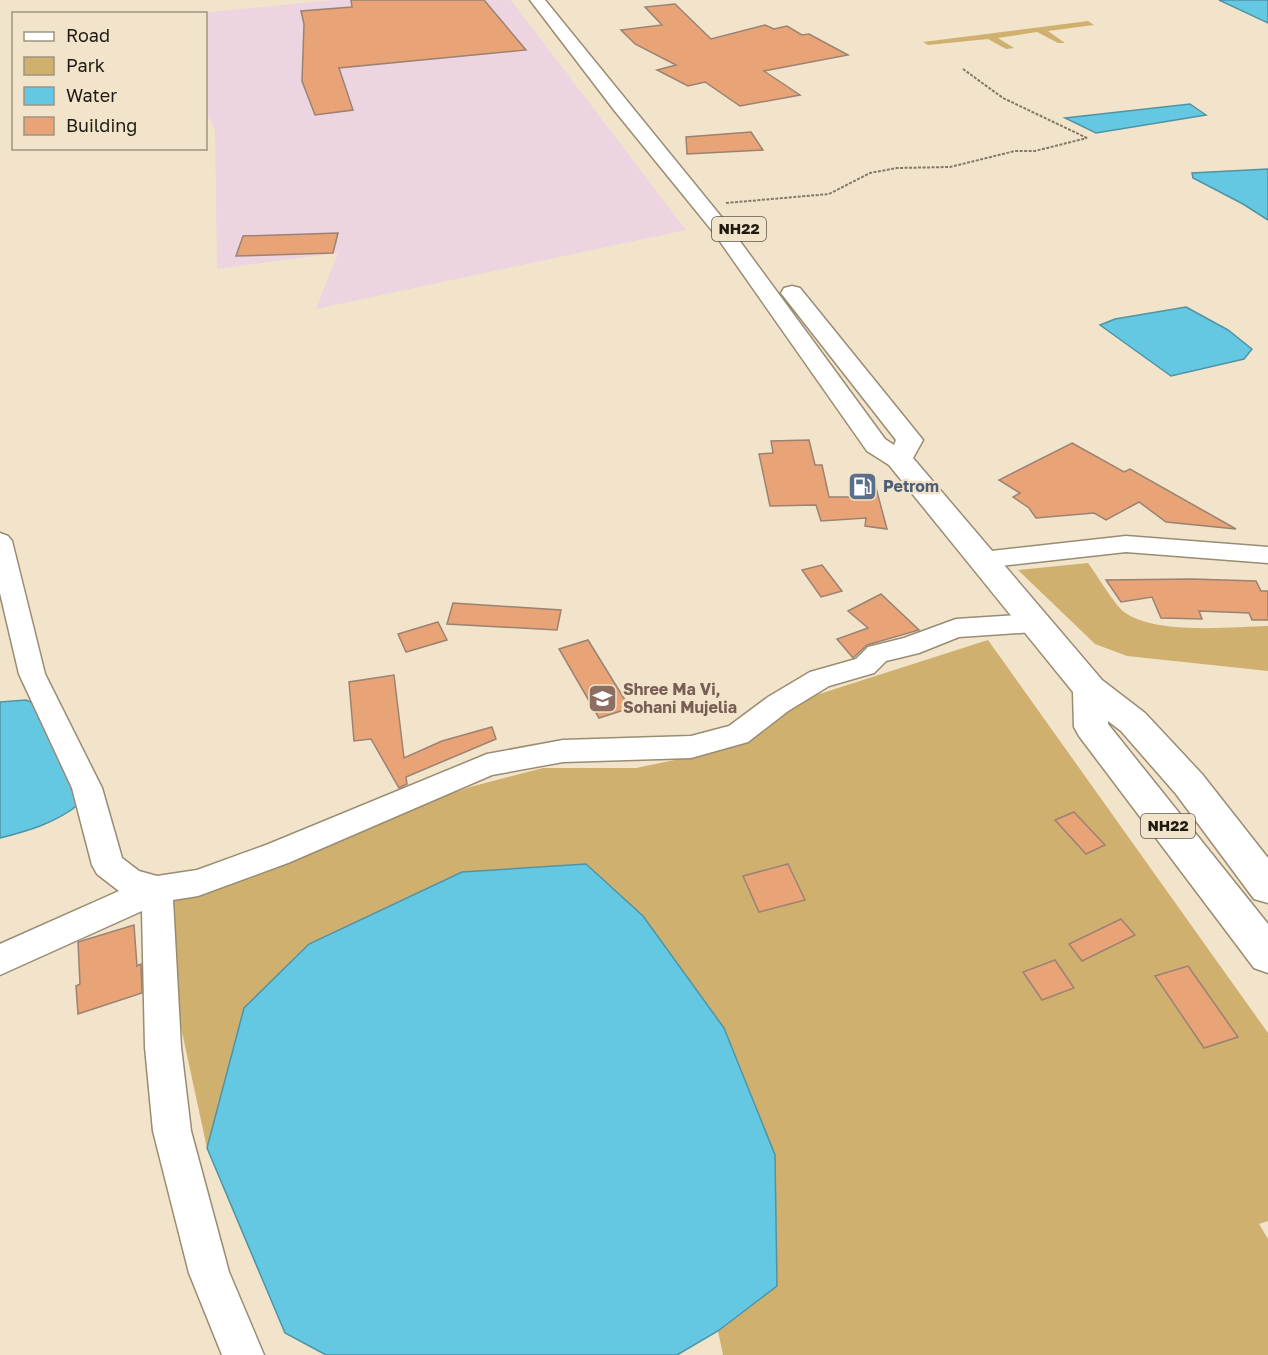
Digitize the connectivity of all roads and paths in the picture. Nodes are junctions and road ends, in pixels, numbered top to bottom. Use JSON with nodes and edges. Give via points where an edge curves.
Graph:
{"nodes":[{"id":1,"x":537,"y":0,"type":"edge"},
{"id":2,"x":554,"y":0,"type":"edge"},
{"id":3,"x":963,"y":69,"type":"dead end"},
{"id":4,"x":719,"y":204,"type":"junction"},
{"id":5,"x":899,"y":459,"type":"junction"},
{"id":6,"x":0,"y":541,"type":"edge"},
{"id":7,"x":1268,"y":555,"type":"edge"},
{"id":8,"x":982,"y":560,"type":"junction"},
{"id":9,"x":1034,"y":623,"type":"junction"},
{"id":10,"x":1090,"y":689,"type":"junction"},
{"id":11,"x":1268,"y":887,"type":"edge"},
{"id":12,"x":157,"y":889,"type":"junction"},
{"id":13,"x":1268,"y":955,"type":"edge"},
{"id":14,"x":0,"y":960,"type":"edge"},
{"id":15,"x":243,"y":1355,"type":"edge"}],
"edges":[{"from":1,"to":5,"type":"highway","number":"NH22","via":[[721,229],[865,432],[876,445]]},
{"from":2,"to":4,"type":"highway","number":"NH22"},
{"from":3,"to":4,"type":"path","via":[[1003,98],[1088,138],[1035,150],[1015,150],[950,167],[870,173],[829,194]]},
{"from":4,"to":5,"type":"highway","number":"NH22","via":[[910,440]]},
{"from":5,"to":8,"type":"highway","number":"NH22"},
{"from":6,"to":12,"type":"street","via":[[32,674],[87,788],[108,865],[130,882]]},
{"from":7,"to":8,"type":"street","via":[[1125,543]]},
{"from":8,"to":9,"type":"highway","number":"NH22"},
{"from":9,"to":10,"type":"highway","number":"NH22"},
{"from":9,"to":12,"type":"street","via":[[956,628],[877,654],[865,666],[820,679],[738,734],[691,747],[605,748],[487,765],[277,854],[198,883]]},
{"from":10,"to":11,"type":"highway","number":"NH22","via":[[1132,722],[1189,784]]},
{"from":10,"to":13,"type":"highway","number":"NH22","via":[[1091,727]]},
{"from":12,"to":14,"type":"street"},
{"from":12,"to":15,"type":"street","via":[[163,1047],[172,1131],[208,1273]]}]}
